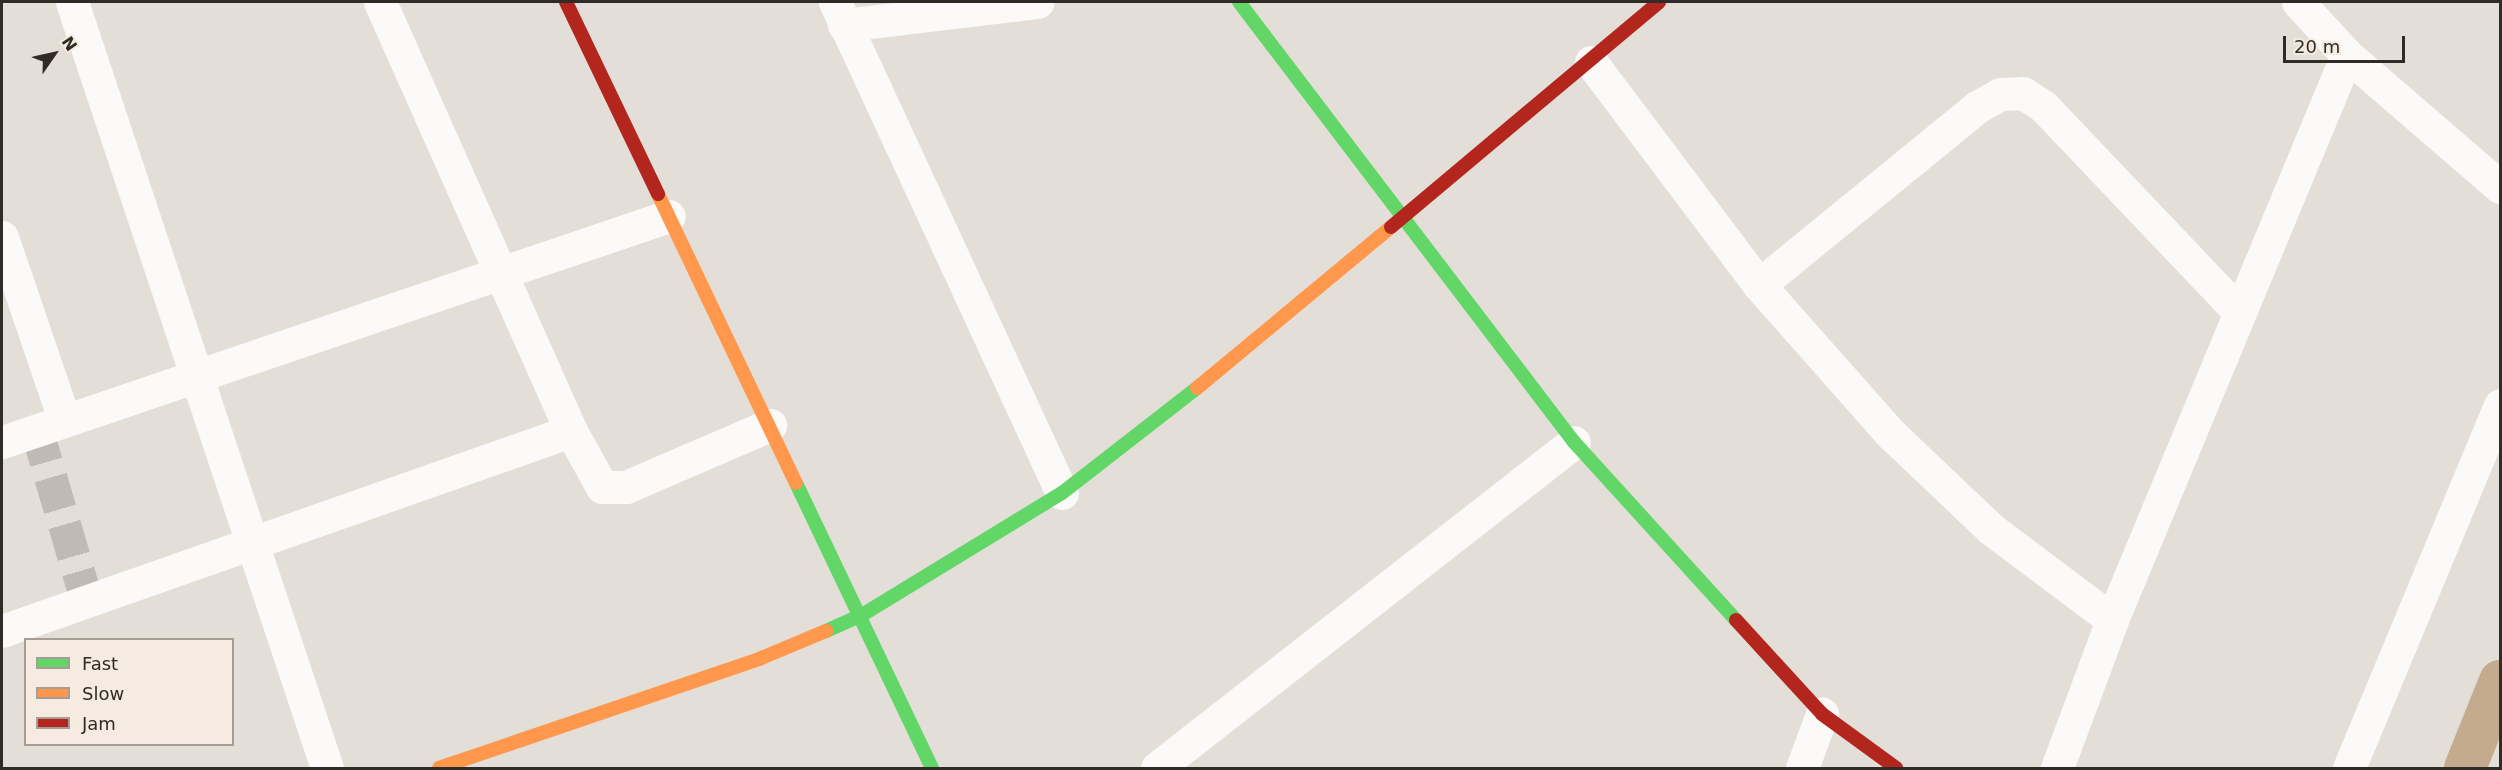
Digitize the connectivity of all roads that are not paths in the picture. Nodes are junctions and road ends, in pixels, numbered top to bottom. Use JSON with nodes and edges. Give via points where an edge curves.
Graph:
{"nodes":[{"id":1,"x":72,"y":2,"type":"edge"},
{"id":2,"x":380,"y":2,"type":"edge"},
{"id":3,"x":566,"y":2,"type":"edge"},
{"id":4,"x":1038,"y":2,"type":"edge"},
{"id":5,"x":1239,"y":2,"type":"edge"},
{"id":6,"x":1659,"y":2,"type":"edge"},
{"id":7,"x":2298,"y":2,"type":"edge"},
{"id":8,"x":840,"y":14,"type":"edge"},
{"id":9,"x":2347,"y":55,"type":"junction"},
{"id":10,"x":1591,"y":62,"type":"junction"},
{"id":11,"x":2500,"y":187,"type":"edge"},
{"id":12,"x":669,"y":216,"type":"junction"},
{"id":13,"x":1401,"y":220,"type":"junction"},
{"id":14,"x":4,"y":255,"type":"edge"},
{"id":15,"x":501,"y":271,"type":"junction"},
{"id":16,"x":1759,"y":285,"type":"junction"},
{"id":17,"x":2239,"y":312,"type":"junction"},
{"id":18,"x":198,"y":376,"type":"junction"},
{"id":19,"x":2500,"y":405,"type":"edge"},
{"id":20,"x":64,"y":419,"type":"junction"},
{"id":21,"x":770,"y":425,"type":"junction"},
{"id":22,"x":571,"y":431,"type":"junction"},
{"id":23,"x":2,"y":442,"type":"edge"},
{"id":24,"x":1574,"y":442,"type":"junction"},
{"id":25,"x":1062,"y":492,"type":"junction"},
{"id":26,"x":255,"y":542,"type":"junction"},
{"id":27,"x":861,"y":615,"type":"junction"},
{"id":28,"x":2112,"y":620,"type":"junction"},
{"id":29,"x":2,"y":632,"type":"edge"},
{"id":30,"x":1822,"y":714,"type":"junction"},
{"id":31,"x":1190,"y":759,"type":"edge"},
{"id":32,"x":327,"y":768,"type":"edge"},
{"id":33,"x":439,"y":768,"type":"edge"},
{"id":34,"x":932,"y":768,"type":"edge"},
{"id":35,"x":1157,"y":768,"type":"edge"},
{"id":36,"x":1802,"y":768,"type":"edge"},
{"id":37,"x":1896,"y":768,"type":"edge"},
{"id":38,"x":2057,"y":768,"type":"edge"},
{"id":39,"x":2349,"y":768,"type":"edge"}],
"edges":[{"from":1,"to":18,"type":"street"},
{"from":2,"to":15,"type":"street"},
{"from":3,"to":12,"type":"street"},
{"from":4,"to":8,"type":"street"},
{"from":5,"to":13,"type":"street"},
{"from":6,"to":10,"type":"street"},
{"from":7,"to":9,"type":"street"},
{"from":8,"to":25,"type":"street"},
{"from":9,"to":11,"type":"street"},
{"from":9,"to":17,"type":"street"},
{"from":10,"to":13,"type":"street"},
{"from":10,"to":16,"type":"street"},
{"from":12,"to":15,"type":"street"},
{"from":12,"to":21,"type":"street"},
{"from":13,"to":24,"type":"street"},
{"from":13,"to":25,"type":"street"},
{"from":14,"to":20,"type":"street"},
{"from":15,"to":18,"type":"street"},
{"from":15,"to":22,"type":"street"},
{"from":16,"to":17,"type":"street","via":[[1977,107],[2000,94],[2023,93],[2043,106]]},
{"from":16,"to":28,"type":"street","via":[[1891,434],[1991,529]]},
{"from":17,"to":28,"type":"street"},
{"from":18,"to":20,"type":"street"},
{"from":18,"to":26,"type":"street"},
{"from":19,"to":39,"type":"street"},
{"from":20,"to":23,"type":"street"},
{"from":21,"to":22,"type":"street","via":[[613,490],[593,476]]},
{"from":21,"to":27,"type":"street"},
{"from":22,"to":26,"type":"street"},
{"from":24,"to":30,"type":"street"},
{"from":24,"to":31,"type":"street"},
{"from":25,"to":27,"type":"street"},
{"from":26,"to":29,"type":"street"},
{"from":26,"to":32,"type":"street"},
{"from":27,"to":33,"type":"street","via":[[654,698]]},
{"from":27,"to":34,"type":"street"},
{"from":28,"to":38,"type":"street"},
{"from":30,"to":36,"type":"street"},
{"from":30,"to":37,"type":"street"},
{"from":31,"to":35,"type":"street"}]}
